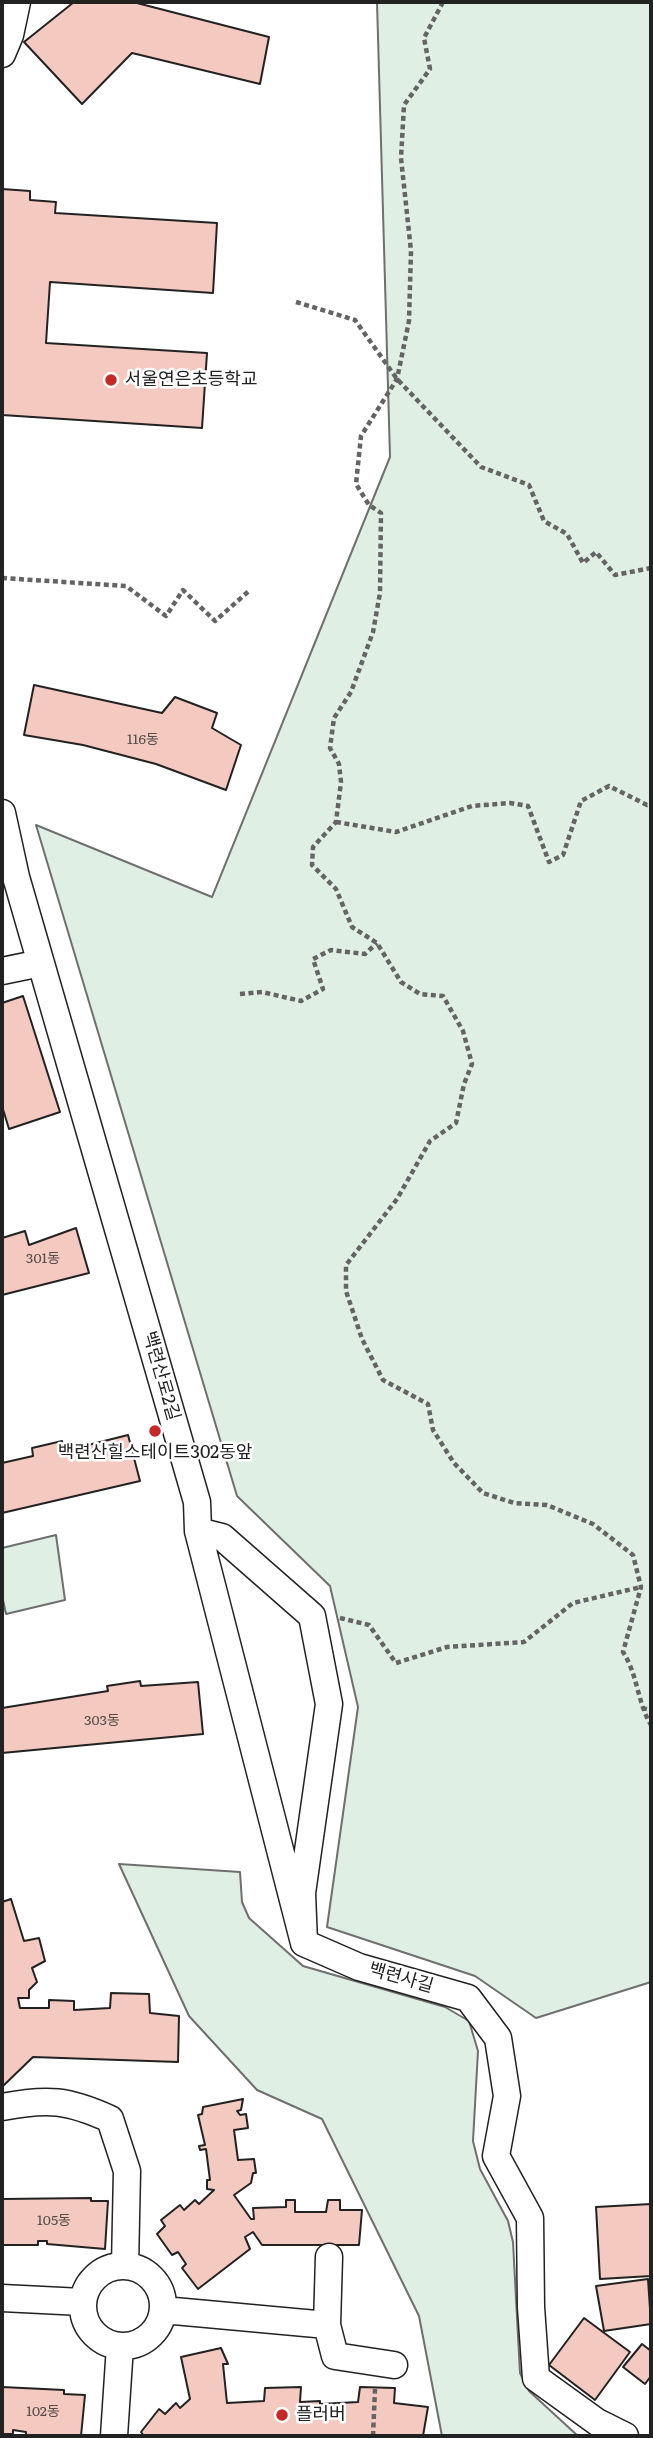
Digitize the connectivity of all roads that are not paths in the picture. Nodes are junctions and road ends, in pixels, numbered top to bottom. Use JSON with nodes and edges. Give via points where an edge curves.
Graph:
{"nodes":[{"id":1,"x":17,"y":2,"type":"edge"},
{"id":2,"x":2,"y":54,"type":"edge"},
{"id":3,"x":2,"y":813,"type":"edge"},
{"id":4,"x":41,"y":963,"type":"junction"},
{"id":5,"x":2,"y":971,"type":"edge"},
{"id":6,"x":198,"y":1531,"type":"junction"},
{"id":7,"x":304,"y":1943,"type":"junction"},
{"id":8,"x":2,"y":2108,"type":"edge"},
{"id":9,"x":329,"y":2257,"type":"dead end"},
{"id":10,"x":125,"y":2266,"type":"junction"},
{"id":11,"x":2,"y":2298,"type":"edge"},
{"id":12,"x":82,"y":2302,"type":"junction"},
{"id":13,"x":163,"y":2310,"type":"junction"},
{"id":14,"x":327,"y":2325,"type":"junction"},
{"id":15,"x":120,"y":2346,"type":"junction"},
{"id":16,"x":385,"y":2365,"type":"road end"},
{"id":17,"x":114,"y":2436,"type":"edge"},
{"id":18,"x":625,"y":2436,"type":"edge"}],
"edges":[{"from":1,"to":2,"type":"street"},
{"from":3,"to":4,"type":"street","name":"백련산로2길"},
{"from":4,"to":5,"type":"street"},
{"from":4,"to":6,"type":"street","name":"백련산로2길","via":[[197,1502]]},
{"from":6,"to":7,"type":"street","name":"백련산로2길"},
{"from":6,"to":7,"type":"street","via":[[222,1537],[310,1615],[330,1704],[302,1893]]},
{"from":7,"to":18,"type":"street","name":"백련사길","via":[[359,1966],[468,1997],[498,2038],[507,2096],[496,2156],[530,2218],[536,2378],[597,2422]]},
{"from":8,"to":10,"type":"street","via":[[34,2101],[76,2104],[110,2119],[127,2171]]},
{"from":9,"to":14,"type":"street"},
{"from":10,"to":12,"type":"street","via":[[92,2280]]},
{"from":10,"to":13,"type":"street","via":[[149,2276],[162,2297]]},
{"from":11,"to":12,"type":"street"},
{"from":12,"to":15,"type":"street","via":[[83,2315],[96,2336]]},
{"from":13,"to":14,"type":"street"},
{"from":13,"to":15,"type":"street","via":[[153,2332],[132,2345]]},
{"from":14,"to":16,"type":"street","via":[[335,2356]]},
{"from":15,"to":17,"type":"street"}]}
